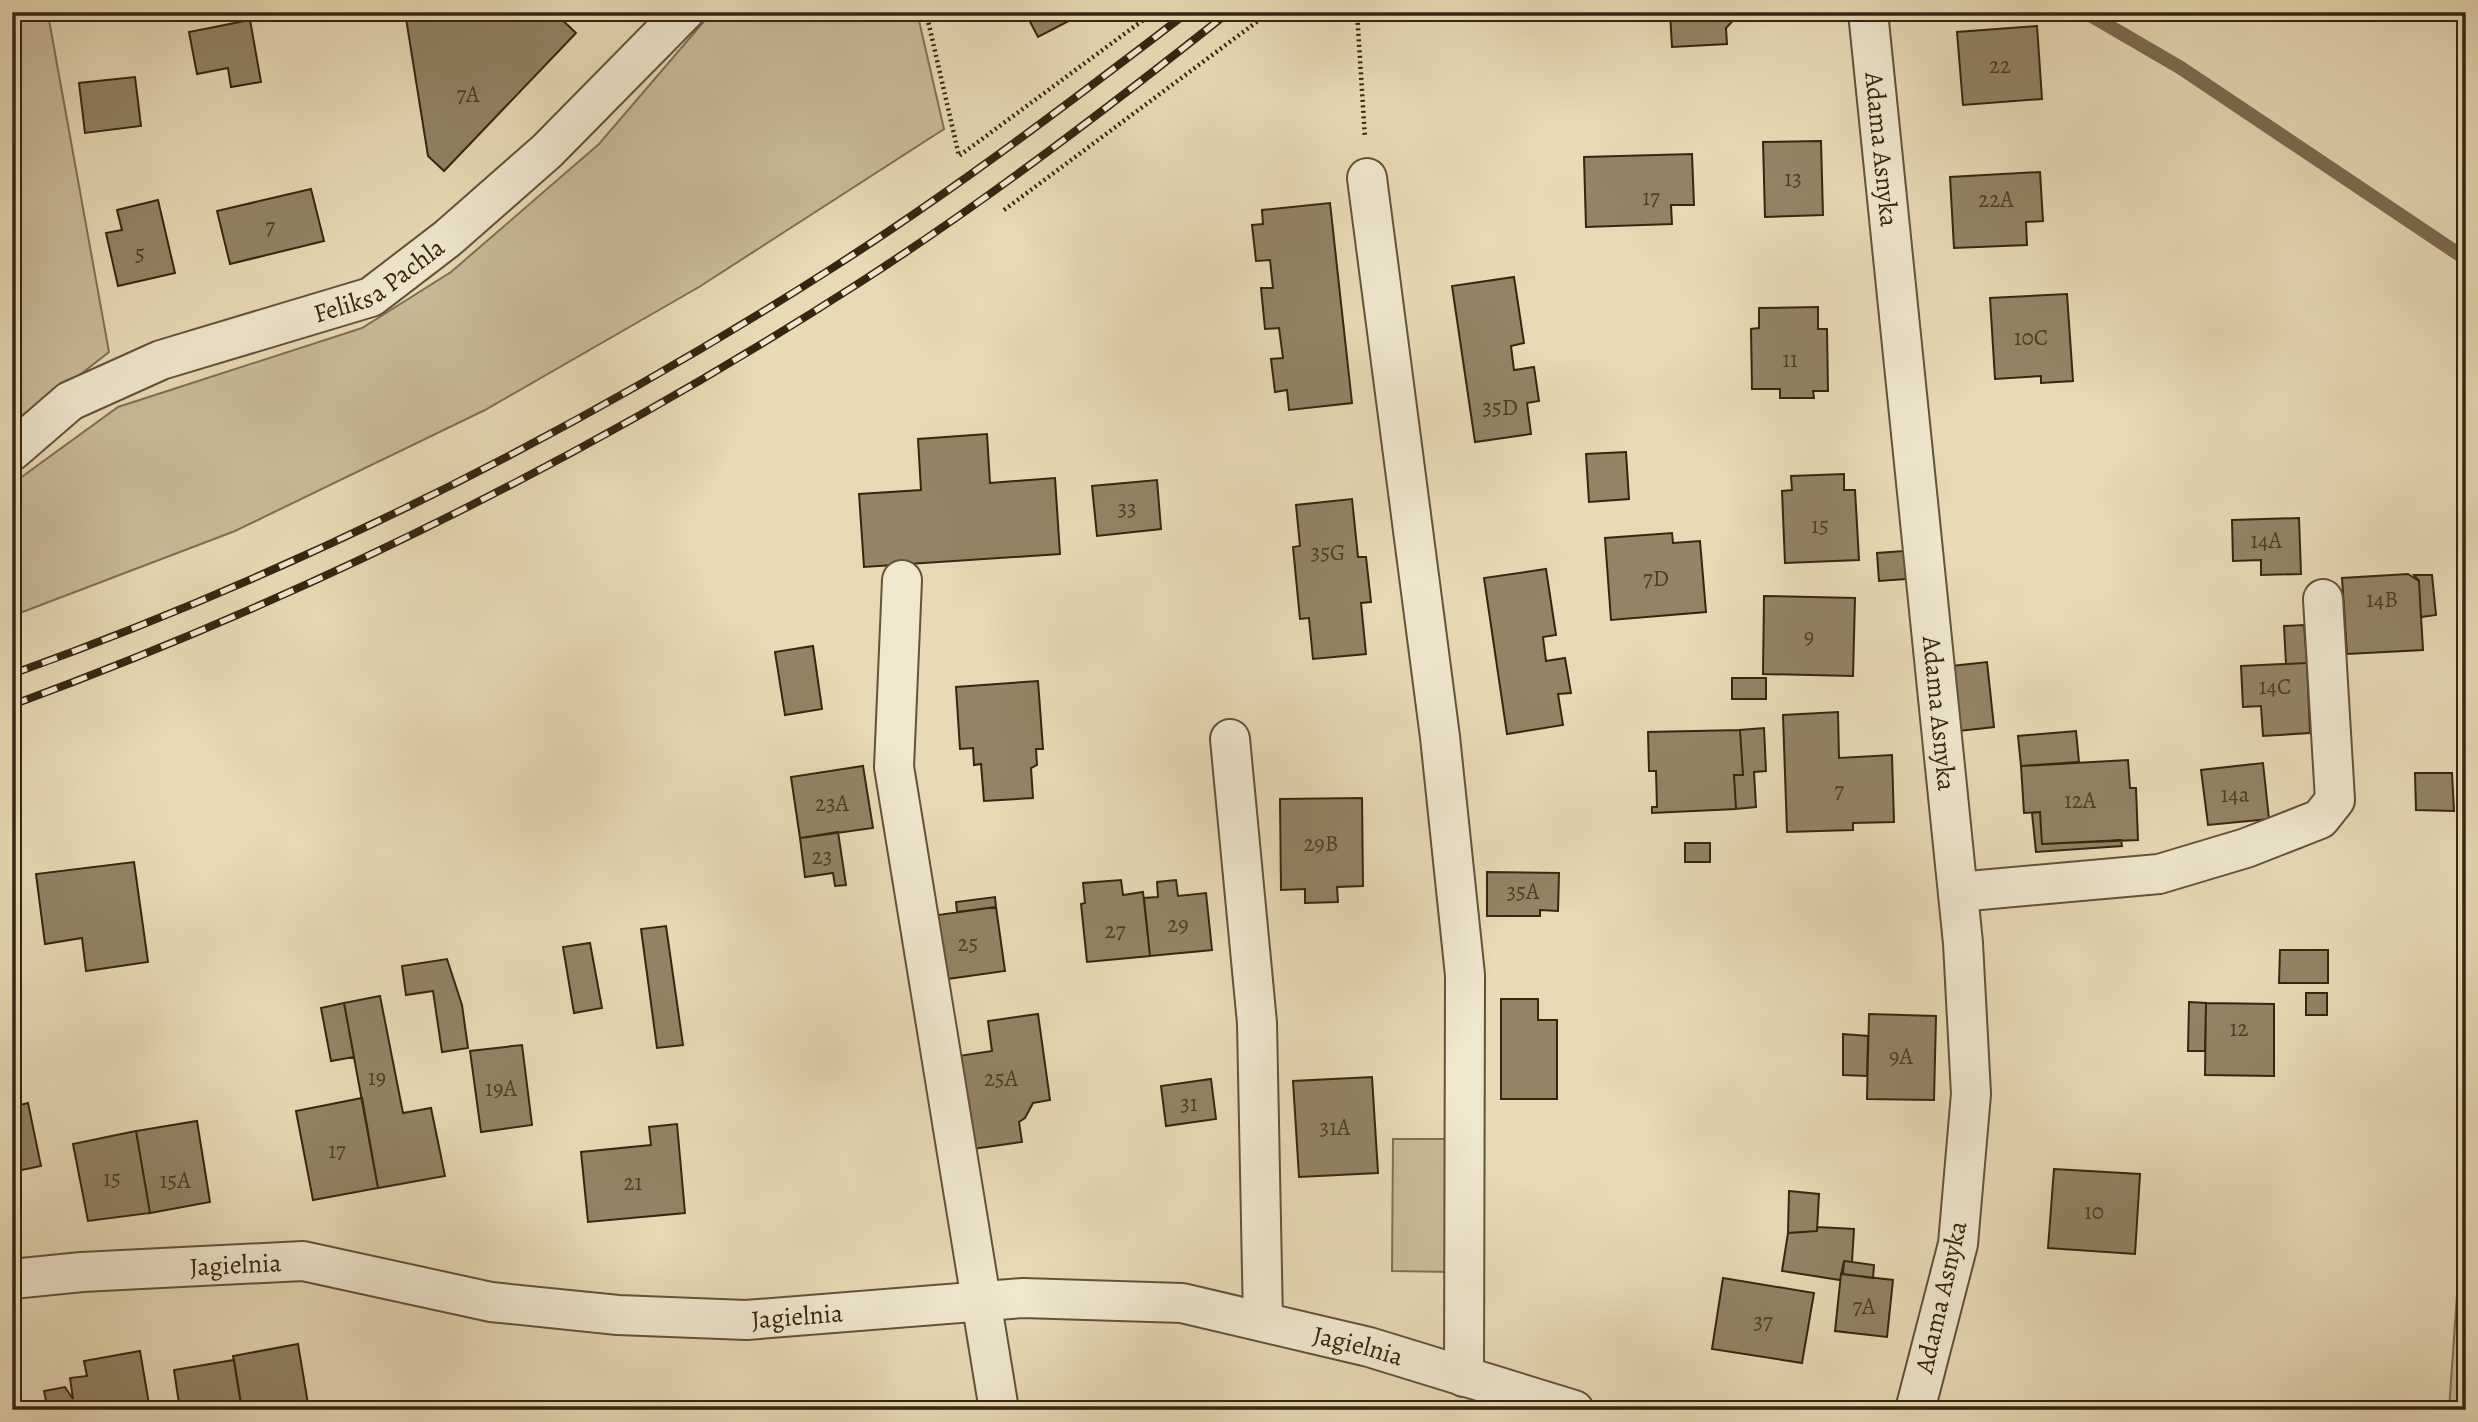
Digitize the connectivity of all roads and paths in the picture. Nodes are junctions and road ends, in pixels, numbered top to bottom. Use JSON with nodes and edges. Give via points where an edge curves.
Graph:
{"nodes":[{"id":1,"x":684,"y":12,"type":"edge"},
{"id":2,"x":926,"y":12,"type":"edge"},
{"id":3,"x":1154,"y":12,"type":"edge"},
{"id":4,"x":1270,"y":12,"type":"edge"},
{"id":5,"x":1357,"y":12,"type":"edge"},
{"id":6,"x":1868,"y":12,"type":"edge"},
{"id":7,"x":1367,"y":178,"type":"joint"},
{"id":8,"x":1004,"y":210,"type":"dead end"},
{"id":9,"x":12,"y":450,"type":"edge"},
{"id":10,"x":902,"y":580,"type":"dead end"},
{"id":11,"x":2323,"y":600,"type":"dead end"},
{"id":12,"x":1230,"y":739,"type":"dead end"},
{"id":13,"x":1958,"y":892,"type":"junction"},
{"id":14,"x":12,"y":1279,"type":"edge"},
{"id":15,"x":980,"y":1302,"type":"junction"},
{"id":16,"x":1263,"y":1321,"type":"junction"},
{"id":17,"x":1464,"y":1377,"type":"junction"},
{"id":18,"x":1507,"y":1400,"type":"edge"},
{"id":19,"x":999,"y":1410,"type":"edge"},
{"id":20,"x":1574,"y":1410,"type":"edge"},
{"id":21,"x":1915,"y":1410,"type":"edge"}],
"edges":[{"from":1,"to":9,"type":"street","name":"Feliksa Pachla","via":[[548,150],[448,238],[371,297],[161,360],[70,401]]},
{"from":2,"to":3,"type":"path","via":[[959,156]]},
{"from":4,"to":8,"type":"path"},
{"from":5,"to":7,"type":"path"},
{"from":6,"to":13,"type":"street","name":"Adama Asnyka"},
{"from":7,"to":17,"type":"street","via":[[1440,737],[1465,975]]},
{"from":10,"to":15,"type":"street","via":[[894,767]]},
{"from":11,"to":13,"type":"street","via":[[2335,800],[2320,819],[2160,874]]},
{"from":12,"to":16,"type":"street","via":[[1257,1023]]},
{"from":13,"to":21,"type":"street","name":"Adama Asnyka","via":[[1970,1094],[1958,1244]]},
{"from":14,"to":15,"type":"street","name":"Jagielnia","via":[[303,1262],[491,1302],[618,1315],[746,1320]]},
{"from":15,"to":16,"type":"street","name":"Jagielnia","via":[[1023,1298],[1182,1303]]},
{"from":15,"to":19,"type":"street"},
{"from":16,"to":17,"type":"street","name":"Jagielnia"},
{"from":17,"to":18,"type":"street","name":"Jagielnia"},
{"from":18,"to":20,"type":"street","name":"Jagielnia"}]}
